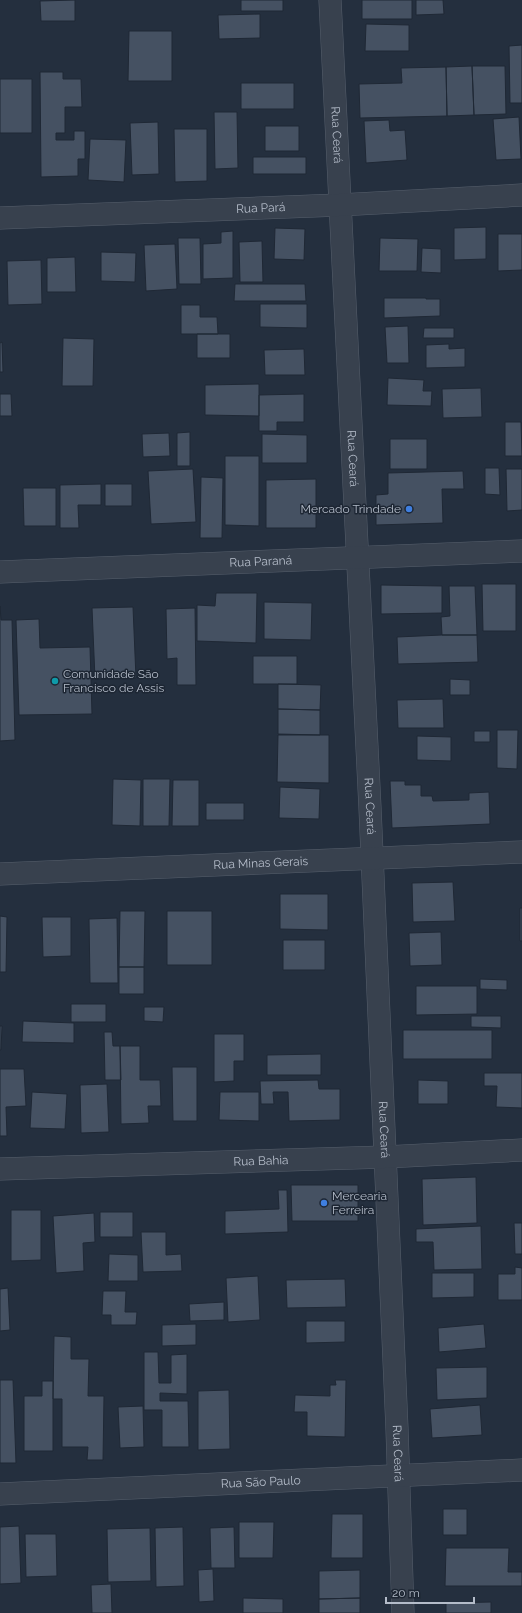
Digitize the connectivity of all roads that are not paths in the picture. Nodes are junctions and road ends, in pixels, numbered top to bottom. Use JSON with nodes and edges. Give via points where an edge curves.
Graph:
{"nodes":[{"id":1,"x":330,"y":0,"type":"edge"},
{"id":2,"x":522,"y":195,"type":"edge"},
{"id":3,"x":339,"y":205,"type":"junction"},
{"id":4,"x":0,"y":218,"type":"edge"},
{"id":5,"x":522,"y":550,"type":"edge"},
{"id":6,"x":358,"y":558,"type":"junction"},
{"id":7,"x":0,"y":572,"type":"edge"},
{"id":8,"x":522,"y":852,"type":"edge"},
{"id":9,"x":372,"y":858,"type":"junction"},
{"id":10,"x":0,"y":874,"type":"edge"},
{"id":11,"x":522,"y":1150,"type":"edge"},
{"id":12,"x":385,"y":1156,"type":"junction"},
{"id":13,"x":0,"y":1169,"type":"edge"},
{"id":14,"x":522,"y":1470,"type":"edge"},
{"id":15,"x":399,"y":1475,"type":"junction"},
{"id":16,"x":0,"y":1494,"type":"edge"},
{"id":17,"x":403,"y":1613,"type":"edge"}],
"edges":[{"from":1,"to":3,"type":"street","name":"Rua Ceará"},
{"from":2,"to":3,"type":"street","name":"Rua Pará"},
{"from":3,"to":4,"type":"street","name":"Rua Pará"},
{"from":3,"to":6,"type":"street","name":"Rua Ceará"},
{"from":5,"to":6,"type":"street","name":"Rua Paraná"},
{"from":6,"to":7,"type":"street","name":"Rua Paraná"},
{"from":6,"to":9,"type":"street","name":"Rua Ceará"},
{"from":8,"to":9,"type":"street","name":"Rua Minas Gerais"},
{"from":9,"to":10,"type":"street","name":"Rua Minas Gerais"},
{"from":9,"to":12,"type":"street","name":"Rua Ceará"},
{"from":11,"to":12,"type":"street","name":"Rua Bahia"},
{"from":12,"to":13,"type":"street","name":"Rua Bahia"},
{"from":12,"to":15,"type":"street","name":"Rua Ceará"},
{"from":14,"to":15,"type":"street","name":"Rua São Paulo"},
{"from":15,"to":16,"type":"street","name":"Rua São Paulo"},
{"from":15,"to":17,"type":"street","name":"Rua Ceará"}]}
